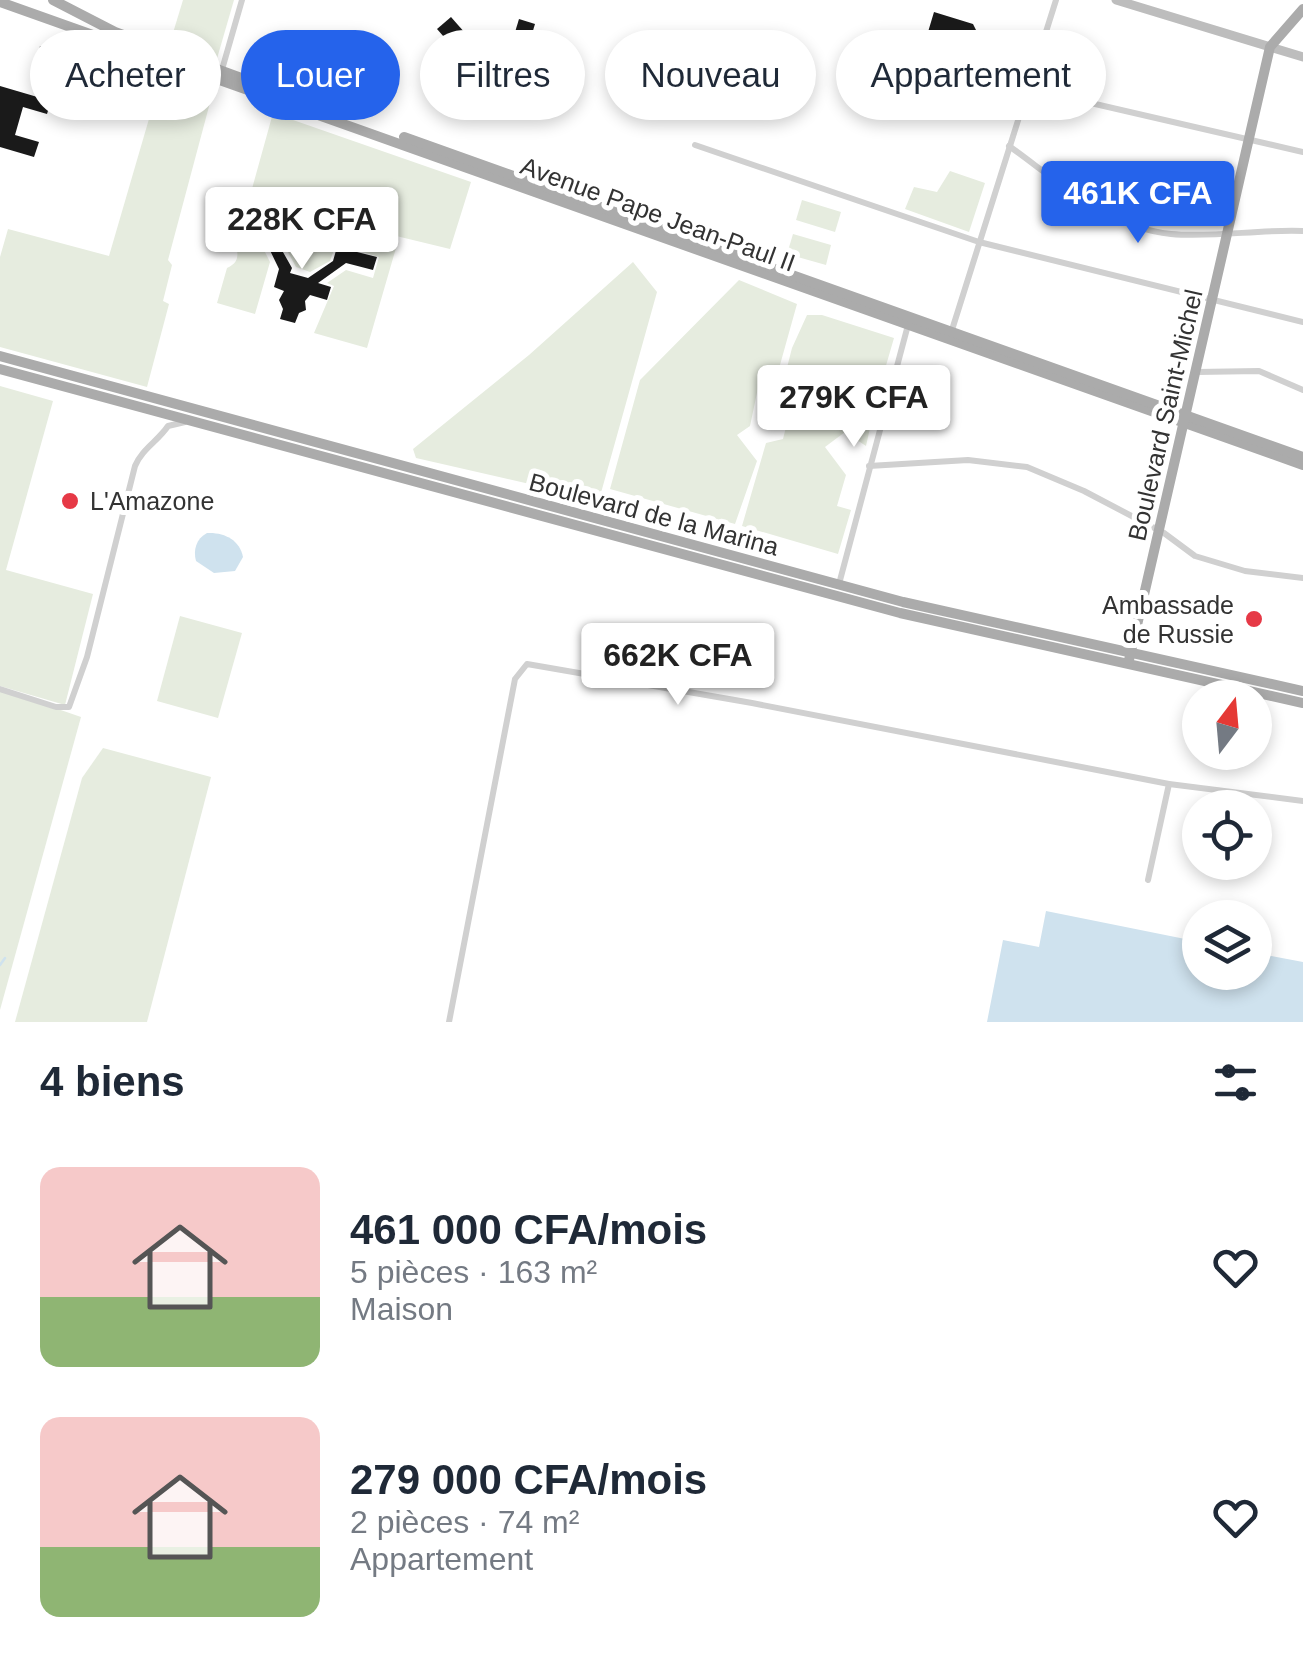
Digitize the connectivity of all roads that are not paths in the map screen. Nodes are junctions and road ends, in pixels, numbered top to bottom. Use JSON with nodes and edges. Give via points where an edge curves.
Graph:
{"nodes":[{"id":1,"x":53,"y":0,"type":"edge"},
{"id":2,"x":242,"y":0,"type":"edge"},
{"id":3,"x":1056,"y":0,"type":"edge"},
{"id":4,"x":1116,"y":0,"type":"edge"},
{"id":5,"x":0,"y":2,"type":"edge"},
{"id":6,"x":1303,"y":9,"type":"edge"},
{"id":7,"x":85,"y":30,"type":"edge"},
{"id":8,"x":109,"y":30,"type":"edge"},
{"id":9,"x":1046,"y":30,"type":"edge"},
{"id":10,"x":1270,"y":47,"type":"junction"},
{"id":11,"x":1303,"y":58,"type":"edge"},
{"id":12,"x":221,"y":75,"type":"joint"},
{"id":13,"x":1106,"y":106,"type":"edge"},
{"id":14,"x":1017,"y":120,"type":"edge"},
{"id":15,"x":1248,"y":139,"type":"junction"},
{"id":16,"x":695,"y":145,"type":"dead end"},
{"id":17,"x":1009,"y":146,"type":"junction"},
{"id":18,"x":1303,"y":152,"type":"edge"},
{"id":19,"x":608,"y":213,"type":"junction"},
{"id":20,"x":1303,"y":231,"type":"edge"},
{"id":21,"x":1227,"y":232,"type":"junction"},
{"id":22,"x":979,"y":242,"type":"junction"},
{"id":23,"x":1211,"y":302,"type":"junction"},
{"id":24,"x":1303,"y":322,"type":"edge"},
{"id":25,"x":909,"y":324,"type":"junction"},
{"id":26,"x":951,"y":335,"type":"junction"},
{"id":27,"x":0,"y":356,"type":"edge"},
{"id":28,"x":0,"y":370,"type":"edge"},
{"id":29,"x":1195,"y":372,"type":"junction"},
{"id":30,"x":1303,"y":390,"type":"edge"},
{"id":31,"x":1184,"y":420,"type":"junction"},
{"id":32,"x":190,"y":421,"type":"junction"},
{"id":33,"x":352,"y":459,"type":"junction"},
{"id":34,"x":1303,"y":461,"type":"edge"},
{"id":35,"x":868,"y":466,"type":"junction"},
{"id":36,"x":383,"y":467,"type":"junction"},
{"id":37,"x":1159,"y":531,"type":"junction"},
{"id":38,"x":1303,"y":578,"type":"edge"},
{"id":39,"x":839,"y":586,"type":"junction"},
{"id":40,"x":1129,"y":661,"type":"junction"},
{"id":41,"x":0,"y":689,"type":"edge"},
{"id":42,"x":1303,"y":691,"type":"edge"},
{"id":43,"x":1303,"y":704,"type":"edge"},
{"id":44,"x":1169,"y":784,"type":"junction"},
{"id":45,"x":1303,"y":801,"type":"edge"},
{"id":46,"x":1148,"y":880,"type":"dead end"},
{"id":47,"x":449,"y":1022,"type":"edge"}],
"edges":[{"from":1,"to":8,"type":"main road","name":"Avenue Pape Jean-Paul II"},
{"from":2,"to":12,"type":"street"},
{"from":3,"to":9,"type":"street"},
{"from":4,"to":10,"type":"street"},
{"from":5,"to":7,"type":"main road","name":"Avenue Pape Jean-Paul II"},
{"from":6,"to":10,"type":"main road","name":"Boulevard Saint-Michel"},
{"from":10,"to":11,"type":"street"},
{"from":10,"to":15,"type":"main road","name":"Boulevard Saint-Michel"},
{"from":12,"to":19,"type":"main road","name":"Avenue Pape Jean-Paul II"},
{"from":13,"to":15,"type":"street"},
{"from":14,"to":17,"type":"street"},
{"from":15,"to":18,"type":"street"},
{"from":15,"to":21,"type":"main road","name":"Boulevard Saint-Michel"},
{"from":16,"to":22,"type":"street"},
{"from":17,"to":21,"type":"street","via":[[1128,224],[1174,234]]},
{"from":17,"to":22,"type":"street"},
{"from":19,"to":25,"type":"main road","name":"Avenue Pape Jean-Paul II"},
{"from":19,"to":26,"type":"main road","name":"Avenue Pape Jean-Paul II"},
{"from":20,"to":21,"type":"street"},
{"from":21,"to":23,"type":"main road","name":"Boulevard Saint-Michel"},
{"from":22,"to":23,"type":"street"},
{"from":22,"to":26,"type":"street"},
{"from":23,"to":24,"type":"street"},
{"from":23,"to":29,"type":"main road","name":"Boulevard Saint-Michel"},
{"from":25,"to":26,"type":"main road","name":"Avenue Pape Jean-Paul II"},
{"from":25,"to":35,"type":"street"},
{"from":26,"to":31,"type":"main road","name":"Avenue Pape Jean-Paul II"},
{"from":27,"to":33,"type":"main road","name":"Boulevard de la Marina"},
{"from":28,"to":32,"type":"main road","name":"Boulevard de la Marina"},
{"from":29,"to":30,"type":"street","via":[[1259,371]]},
{"from":29,"to":31,"type":"main road","name":"Boulevard Saint-Michel"},
{"from":31,"to":34,"type":"main road","name":"Avenue Pape Jean-Paul II"},
{"from":31,"to":37,"type":"main road","name":"Boulevard Saint-Michel"},
{"from":32,"to":33,"type":"main road","name":"Boulevard de la Marina"},
{"from":32,"to":41,"type":"street","via":[[168,426],[135,466],[69,707]]},
{"from":33,"to":36,"type":"main road","name":"Boulevard de la Marina"},
{"from":35,"to":37,"type":"street","via":[[1015,464],[1073,485]]},
{"from":35,"to":39,"type":"street"},
{"from":36,"to":39,"type":"main road","name":"Boulevard de la Marina"},
{"from":36,"to":40,"type":"main road","name":"Boulevard de la Marina","via":[[830,596]]},
{"from":37,"to":38,"type":"street","via":[[1225,566]]},
{"from":37,"to":40,"type":"main road","name":"Boulevard Saint-Michel"},
{"from":39,"to":40,"type":"main road","name":"Boulevard de la Marina"},
{"from":40,"to":42,"type":"main road","name":"Boulevard de la Marina"},
{"from":40,"to":43,"type":"main road","name":"Boulevard de la Marina"},
{"from":44,"to":45,"type":"street"},
{"from":44,"to":46,"type":"street"},
{"from":44,"to":47,"type":"street","via":[[527,664],[515,679]]}]}
